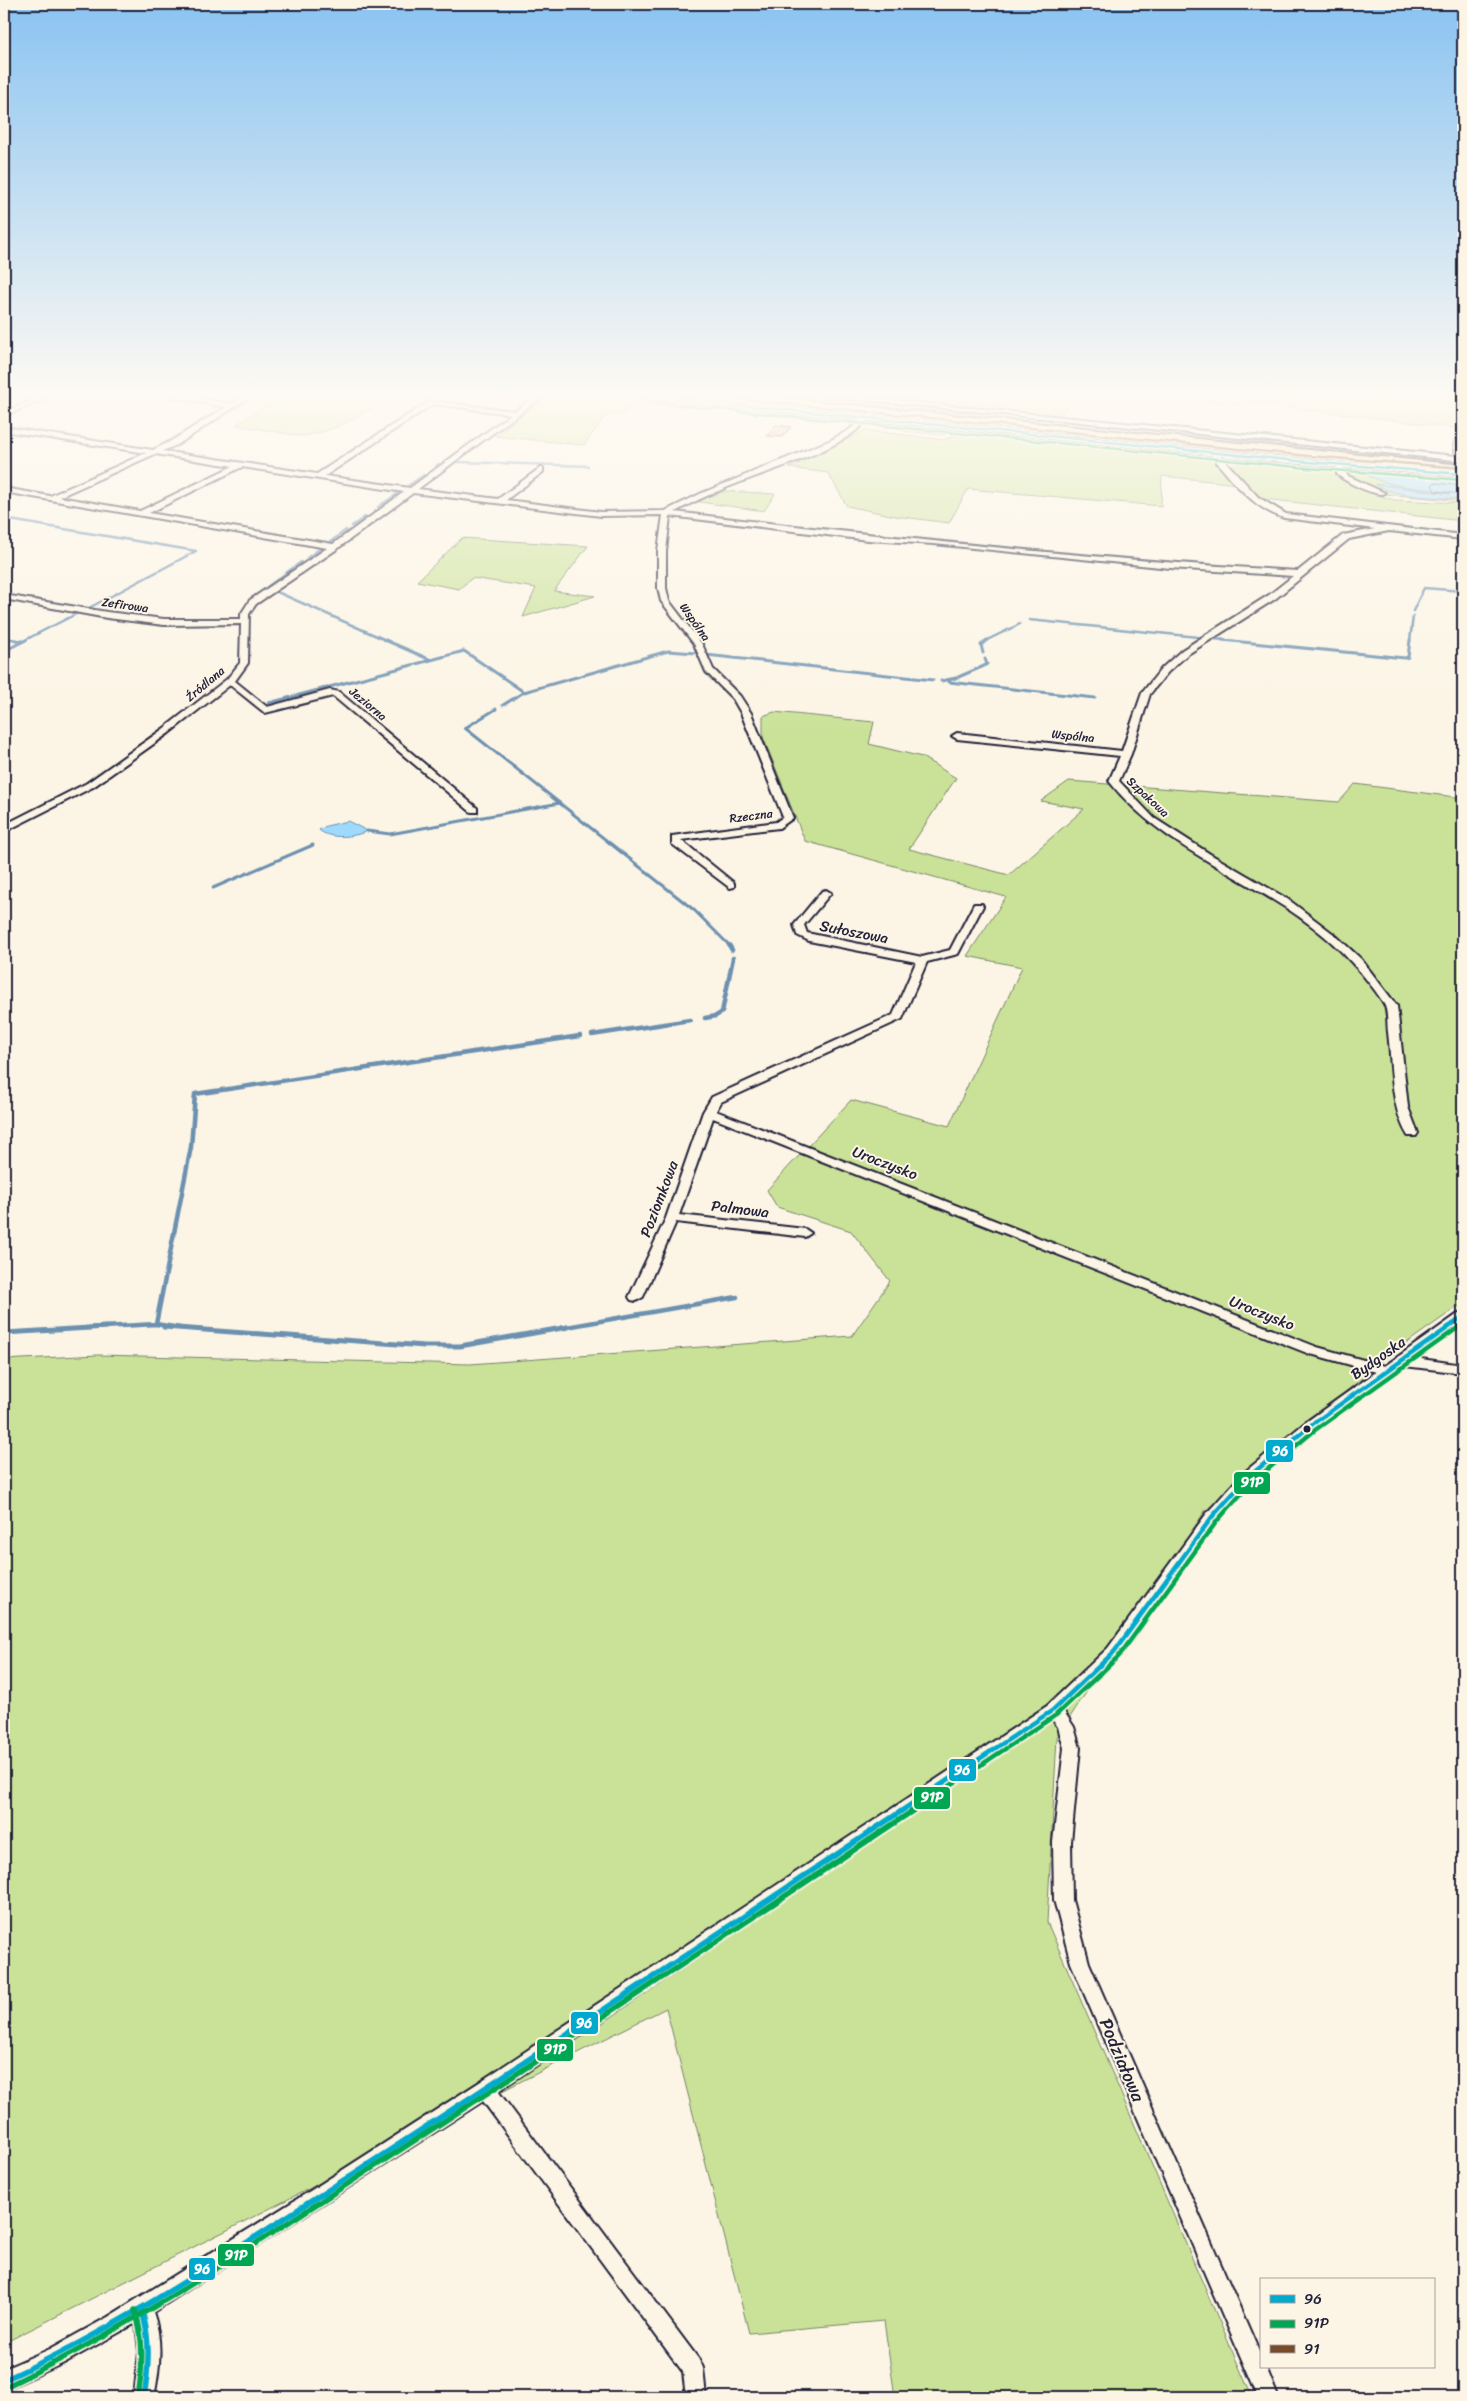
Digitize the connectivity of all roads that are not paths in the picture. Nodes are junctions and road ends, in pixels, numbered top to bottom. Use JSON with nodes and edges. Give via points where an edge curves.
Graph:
{"nodes":[{"id":1,"x":104,"y":508,"type":"edge"},
{"id":2,"x":152,"y":508,"type":"edge"},
{"id":3,"x":386,"y":508,"type":"edge"},
{"id":4,"x":550,"y":508,"type":"edge"},
{"id":5,"x":677,"y":508,"type":"edge"},
{"id":6,"x":1269,"y":508,"type":"edge"},
{"id":7,"x":667,"y":513,"type":"junction"},
{"id":8,"x":140,"y":514,"type":"junction"},
{"id":9,"x":1386,"y":529,"type":"junction"},
{"id":10,"x":1463,"y":537,"type":"edge"},
{"id":11,"x":334,"y":546,"type":"junction"},
{"id":12,"x":1300,"y":574,"type":"junction"},
{"id":13,"x":4,"y":596,"type":"edge"},
{"id":14,"x":245,"y":620,"type":"junction"},
{"id":15,"x":230,"y":681,"type":"junction"},
{"id":16,"x":746,"y":713,"type":"joint"},
{"id":17,"x":957,"y":736,"type":"dead end"},
{"id":18,"x":1126,"y":754,"type":"junction"},
{"id":19,"x":474,"y":810,"type":"dead end"},
{"id":20,"x":4,"y":829,"type":"edge"},
{"id":21,"x":730,"y":885,"type":"dead end"},
{"id":22,"x":826,"y":893,"type":"dead end"},
{"id":23,"x":978,"y":906,"type":"dead end"},
{"id":24,"x":922,"y":960,"type":"junction"},
{"id":25,"x":708,"y":1112,"type":"junction"},
{"id":26,"x":1412,"y":1133,"type":"dead end"},
{"id":27,"x":672,"y":1218,"type":"junction"},
{"id":28,"x":805,"y":1233,"type":"dead end"},
{"id":29,"x":636,"y":1297,"type":"dead end"},
{"id":30,"x":1463,"y":1317,"type":"edge"},
{"id":31,"x":1402,"y":1361,"type":"junction"},
{"id":32,"x":1463,"y":1369,"type":"edge"},
{"id":33,"x":1387,"y":1371,"type":"junction"},
{"id":34,"x":1053,"y":1710,"type":"junction"},
{"id":35,"x":485,"y":2088,"type":"junction"},
{"id":36,"x":141,"y":2308,"type":"junction"},
{"id":37,"x":4,"y":2380,"type":"edge"},
{"id":38,"x":144,"y":2397,"type":"edge"},
{"id":39,"x":696,"y":2397,"type":"edge"},
{"id":40,"x":1268,"y":2397,"type":"edge"}],
"edges":[{"from":1,"to":8,"type":"street"},
{"from":2,"to":8,"type":"street"},
{"from":3,"to":11,"type":"street"},
{"from":4,"to":7,"type":"street","via":[[601,514]]},
{"from":5,"to":7,"type":"street"},
{"from":6,"to":9,"type":"street","via":[[1275,513],[1300,519]]},
{"from":7,"to":12,"type":"street","via":[[868,538],[1170,566]]},
{"from":7,"to":16,"type":"street","name":"Wspólna","via":[[661,571],[665,601],[698,644],[709,670],[737,698]]},
{"from":8,"to":11,"type":"street"},
{"from":9,"to":10,"type":"street"},
{"from":9,"to":12,"type":"street","name":"Szpakowa","via":[[1346,537]]},
{"from":11,"to":14,"type":"street","via":[[253,602]]},
{"from":12,"to":18,"type":"street","name":"Szpakowa","via":[[1272,597],[1186,652],[1165,670],[1146,693]]},
{"from":13,"to":14,"type":"street","name":"Zefirowa","via":[[164,622]]},
{"from":14,"to":15,"type":"street","name":"Źródlana","via":[[246,657]]},
{"from":15,"to":19,"type":"street","name":"Jeziorna","via":[[265,710],[336,694]]},
{"from":15,"to":20,"type":"street","name":"Źródlana","via":[[90,785]]},
{"from":16,"to":21,"type":"street","name":"Rzeczna","via":[[788,818],[779,825],[676,838],[676,842]]},
{"from":17,"to":18,"type":"street","name":"Wspólna"},
{"from":18,"to":26,"type":"street","name":"Szpakowa","via":[[1114,782],[1151,820],[1285,902],[1351,955],[1382,993],[1393,1014],[1402,1107]]},
{"from":22,"to":24,"type":"street","name":"Sułoszowa","via":[[799,925],[802,935]]},
{"from":23,"to":24,"type":"street","via":[[954,952]]},
{"from":24,"to":25,"type":"street","via":[[898,1017],[716,1100]]},
{"from":25,"to":27,"type":"street","name":"Poziomkowa"},
{"from":25,"to":33,"type":"street","name":"Uroczysko","via":[[1312,1350]]},
{"from":27,"to":28,"type":"street","name":"Palmowa"},
{"from":27,"to":29,"type":"street","name":"Poziomkowa"},
{"from":30,"to":31,"type":"street","name":"Bydgoska"},
{"from":31,"to":32,"type":"street"},
{"from":31,"to":33,"type":"street","name":"Bydgoska"},
{"from":33,"to":34,"type":"street","name":"Bydgoska","via":[[1265,1461],[1228,1498],[1129,1634]]},
{"from":34,"to":35,"type":"street","name":"Bydgoska"},
{"from":34,"to":40,"type":"street","name":"Podziałowa","via":[[1062,1718],[1069,1732],[1072,1748],[1062,1842],[1063,1900],[1080,1963]]},
{"from":35,"to":36,"type":"street","name":"Bydgoska"},
{"from":35,"to":39,"type":"street","via":[[693,2368]]},
{"from":36,"to":37,"type":"street","name":"Bydgoska","via":[[57,2356]]},
{"from":36,"to":38,"type":"street","via":[[149,2328],[150,2367]]}]}
